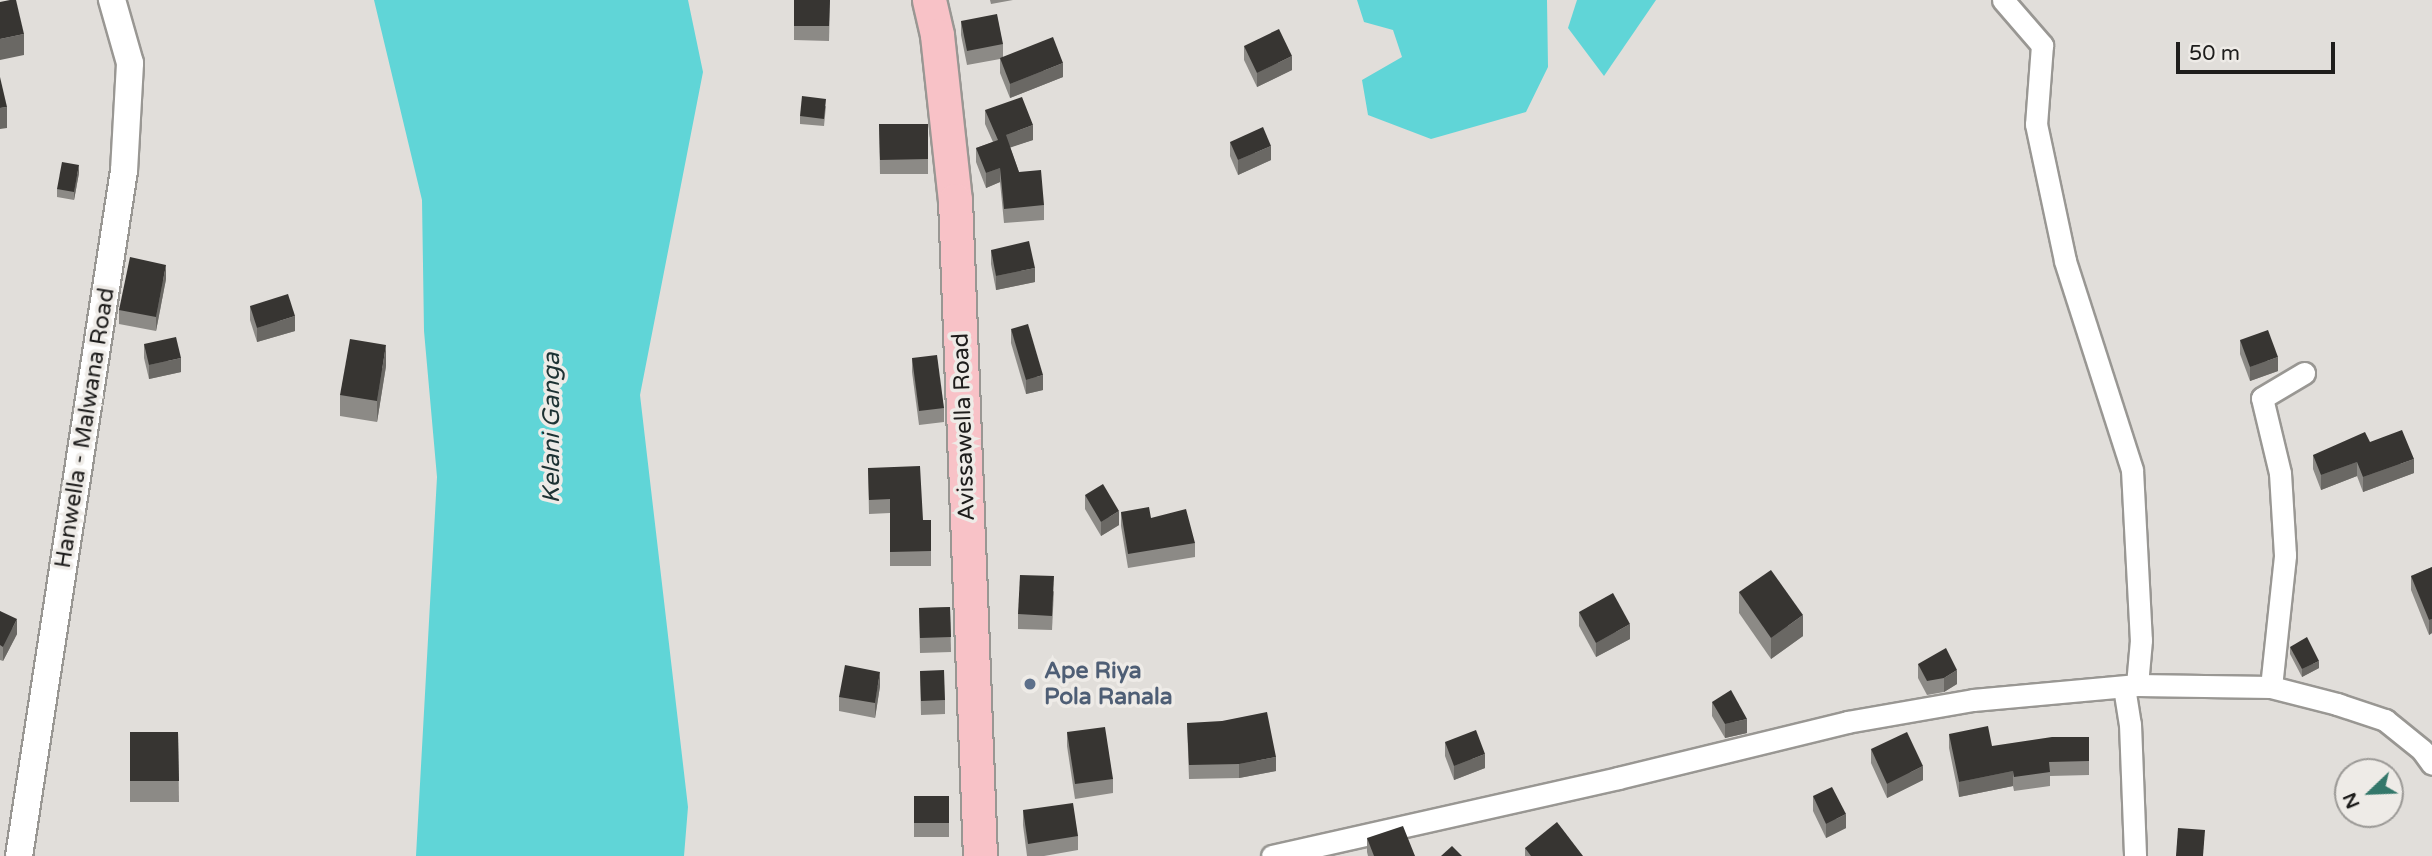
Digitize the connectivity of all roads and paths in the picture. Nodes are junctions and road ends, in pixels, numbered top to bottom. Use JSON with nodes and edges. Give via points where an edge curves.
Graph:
{"nodes":[{"id":1,"x":112,"y":0,"type":"edge"},
{"id":2,"x":929,"y":0,"type":"edge"},
{"id":3,"x":2003,"y":0,"type":"edge"},
{"id":4,"x":2304,"y":373,"type":"dead end"},
{"id":5,"x":2131,"y":686,"type":"junction"},
{"id":6,"x":2271,"y":687,"type":"junction"},
{"id":7,"x":2432,"y":764,"type":"edge"},
{"id":8,"x":19,"y":856,"type":"edge"},
{"id":9,"x":980,"y":856,"type":"edge"},
{"id":10,"x":1272,"y":856,"type":"edge"},
{"id":11,"x":2135,"y":856,"type":"edge"}],
"edges":[{"from":1,"to":8,"type":"street","name":"Hanwella - Malwana Road","via":[[130,64],[124,171]]},
{"from":2,"to":9,"type":"main road","name":"Avissawella Road","via":[[955,200]]},
{"from":3,"to":5,"type":"street","via":[[2042,45],[2036,124],[2054,212],[2065,261],[2132,470],[2141,640]]},
{"from":4,"to":6,"type":"street","via":[[2262,398],[2280,473],[2285,555]]},
{"from":5,"to":6,"type":"street"},
{"from":5,"to":10,"type":"street","via":[[1973,700],[1847,722]]},
{"from":5,"to":11,"type":"street"},
{"from":6,"to":7,"type":"street","via":[[2385,720]]}]}
